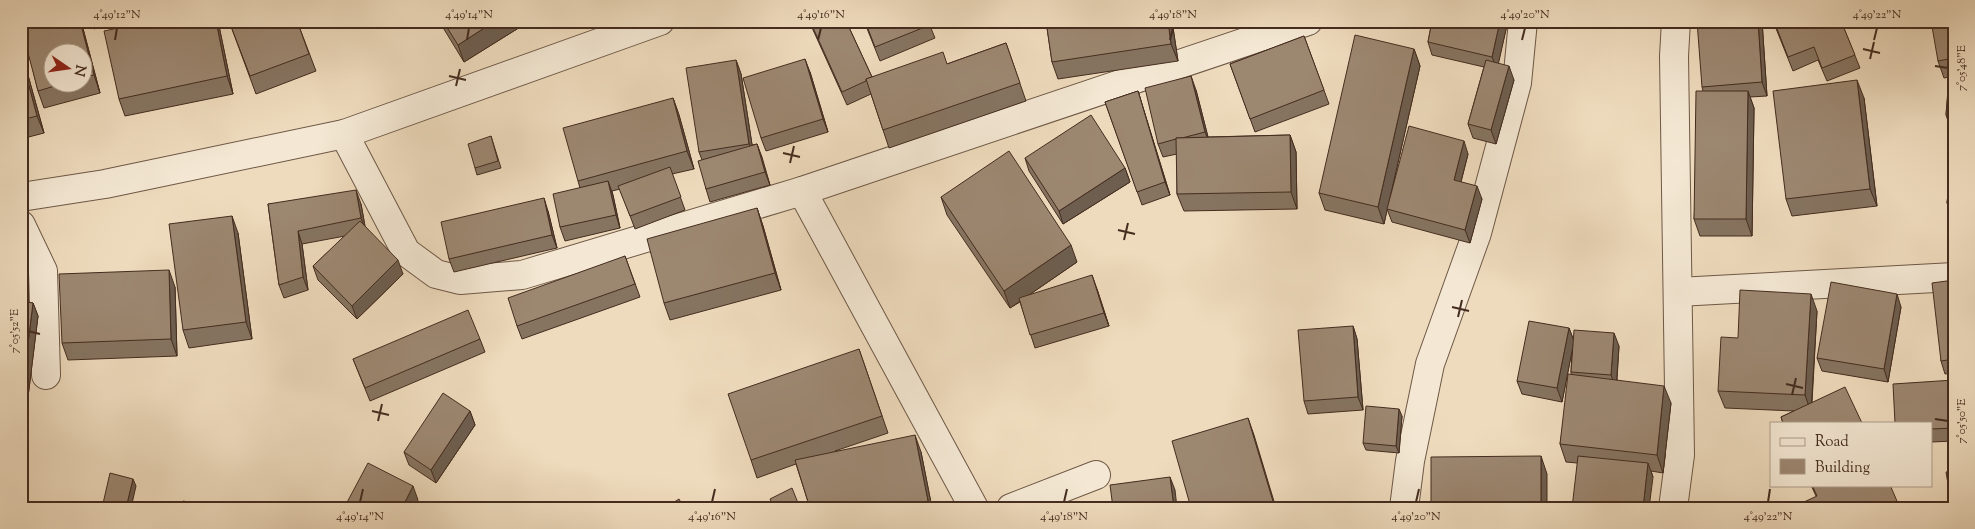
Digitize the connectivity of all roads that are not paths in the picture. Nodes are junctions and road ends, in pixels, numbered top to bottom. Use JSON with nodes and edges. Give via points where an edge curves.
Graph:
{"nodes":[{"id":1,"x":660,"y":21,"type":"edge"},
{"id":2,"x":1308,"y":21,"type":"edge"},
{"id":3,"x":1523,"y":21,"type":"edge"},
{"id":4,"x":1676,"y":21,"type":"edge"},
{"id":5,"x":344,"y":134,"type":"junction"},
{"id":6,"x":802,"y":190,"type":"junction"},
{"id":7,"x":21,"y":197,"type":"edge"},
{"id":8,"x":21,"y":224,"type":"edge"},
{"id":9,"x":1954,"y":277,"type":"edge"},
{"id":10,"x":1678,"y":292,"type":"junction"},
{"id":11,"x":46,"y":375,"type":"dead end"},
{"id":12,"x":1096,"y":475,"type":"dead end"},
{"id":13,"x":974,"y":508,"type":"edge"},
{"id":14,"x":1012,"y":508,"type":"edge"},
{"id":15,"x":1404,"y":508,"type":"edge"},
{"id":16,"x":1673,"y":508,"type":"edge"}],
"edges":[{"from":1,"to":5,"type":"street"},
{"from":2,"to":6,"type":"street"},
{"from":3,"to":15,"type":"street","via":[[1517,83],[1478,233],[1430,364]]},
{"from":4,"to":10,"type":"street"},
{"from":5,"to":6,"type":"street","via":[[406,252],[436,274],[460,280],[522,274]]},
{"from":5,"to":7,"type":"street","via":[[106,184]]},
{"from":6,"to":13,"type":"street"},
{"from":8,"to":11,"type":"street","via":[[43,271]]},
{"from":9,"to":10,"type":"street"},
{"from":10,"to":16,"type":"street","via":[[1680,455]]},
{"from":12,"to":14,"type":"street"}]}
